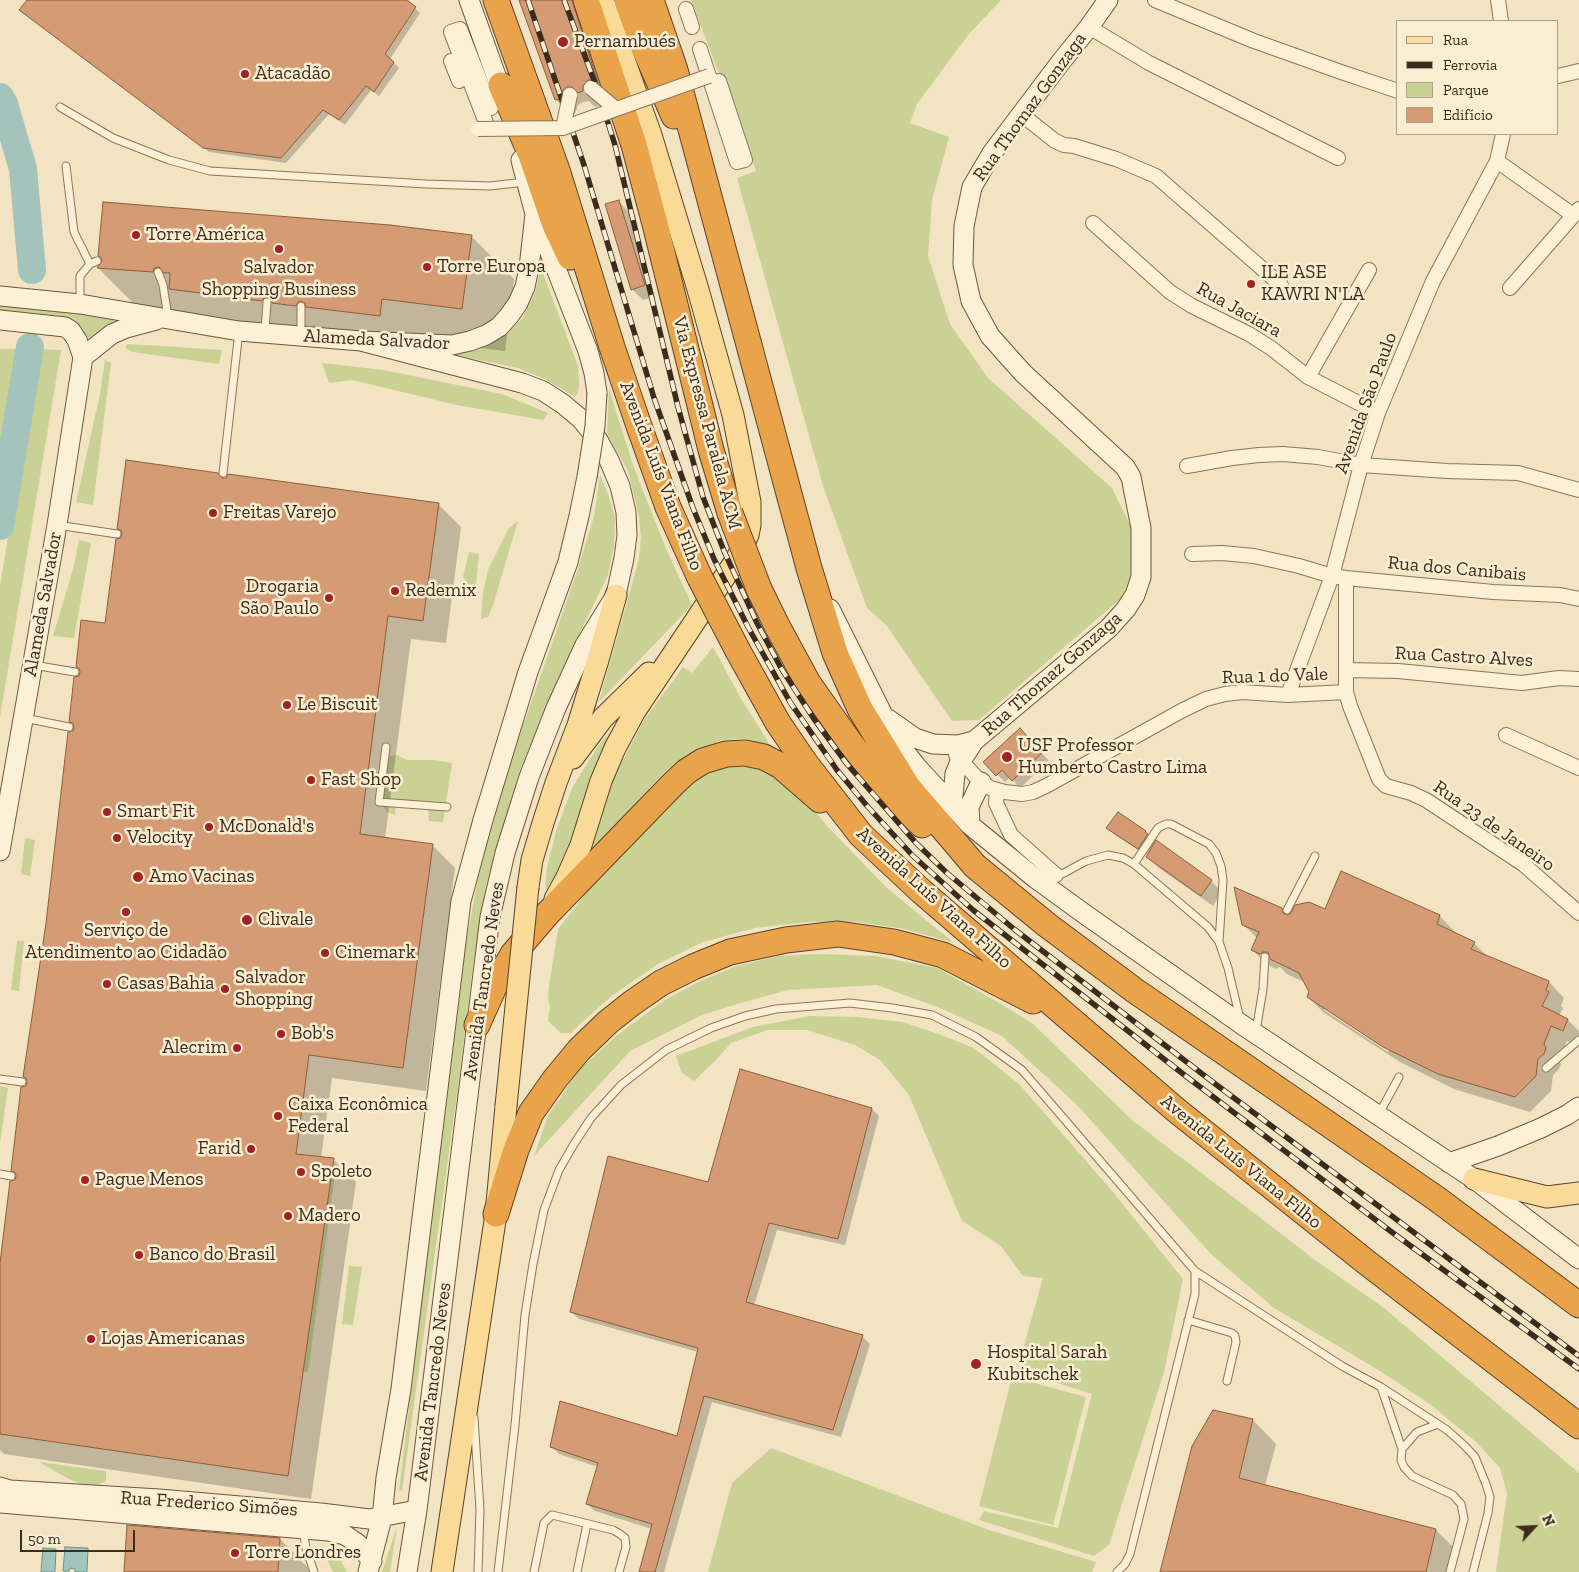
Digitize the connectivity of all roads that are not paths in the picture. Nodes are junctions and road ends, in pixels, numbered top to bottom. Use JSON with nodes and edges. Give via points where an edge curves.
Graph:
{"nodes":[{"id":1,"x":470,"y":0,"type":"edge"},
{"id":2,"x":496,"y":0,"type":"edge"},
{"id":3,"x":586,"y":0,"type":"edge"},
{"id":4,"x":603,"y":0,"type":"edge"},
{"id":5,"x":627,"y":0,"type":"edge"},
{"id":6,"x":1108,"y":0,"type":"edge"},
{"id":7,"x":1155,"y":0,"type":"edge"},
{"id":8,"x":1498,"y":0,"type":"edge"},
{"id":9,"x":655,"y":10,"type":"edge"},
{"id":10,"x":686,"y":10,"type":"dead end"},
{"id":11,"x":1501,"y":20,"type":"edge"},
{"id":12,"x":692,"y":27,"type":"dead end"},
{"id":13,"x":1089,"y":27,"type":"junction"},
{"id":14,"x":700,"y":49,"type":"dead end"},
{"id":15,"x":1579,"y":71,"type":"edge"},
{"id":16,"x":709,"y":76,"type":"junction"},
{"id":17,"x":1559,"y":76,"type":"edge"},
{"id":18,"x":459,"y":81,"type":"dead end"},
{"id":19,"x":501,"y":85,"type":"junction"},
{"id":20,"x":591,"y":88,"type":"dead end"},
{"id":21,"x":1396,"y":90,"type":"edge"},
{"id":22,"x":570,"y":95,"type":"dead end"},
{"id":23,"x":468,"y":102,"type":"dead end"},
{"id":24,"x":60,"y":107,"type":"dead end"},
{"id":25,"x":616,"y":109,"type":"junction"},
{"id":26,"x":1021,"y":114,"type":"junction"},
{"id":27,"x":488,"y":128,"type":"junction"},
{"id":28,"x":563,"y":128,"type":"junction"},
{"id":29,"x":1503,"y":135,"type":"edge"},
{"id":30,"x":736,"y":152,"type":"dead end"},
{"id":31,"x":1338,"y":158,"type":"dead end"},
{"id":32,"x":1496,"y":161,"type":"junction"},
{"id":33,"x":66,"y":166,"type":"dead end"},
{"id":34,"x":527,"y":182,"type":"junction"},
{"id":35,"x":712,"y":201,"type":"junction"},
{"id":36,"x":1576,"y":212,"type":"edge"},
{"id":37,"x":535,"y":214,"type":"junction"},
{"id":38,"x":1093,"y":223,"type":"dead end"},
{"id":39,"x":1370,"y":270,"type":"dead end"},
{"id":40,"x":158,"y":272,"type":"dead end"},
{"id":41,"x":1281,"y":285,"type":"dead end"},
{"id":42,"x":1510,"y":288,"type":"dead end"},
{"id":43,"x":0,"y":296,"type":"edge"},
{"id":44,"x":268,"y":302,"type":"dead end"},
{"id":45,"x":78,"y":304,"type":"junction"},
{"id":46,"x":302,"y":306,"type":"dead end"},
{"id":47,"x":165,"y":319,"type":"junction"},
{"id":48,"x":0,"y":320,"type":"edge"},
{"id":49,"x":239,"y":331,"type":"junction"},
{"id":50,"x":265,"y":333,"type":"junction"},
{"id":51,"x":300,"y":336,"type":"junction"},
{"id":52,"x":361,"y":341,"type":"junction"},
{"id":53,"x":612,"y":347,"type":"junction"},
{"id":54,"x":83,"y":357,"type":"junction"},
{"id":55,"x":1308,"y":377,"type":"junction"},
{"id":56,"x":1378,"y":413,"type":"junction"},
{"id":57,"x":1361,"y":465,"type":"junction"},
{"id":58,"x":1188,"y":466,"type":"dead end"},
{"id":59,"x":223,"y":473,"type":"dead end"},
{"id":60,"x":1579,"y":490,"type":"edge"},
{"id":61,"x":57,"y":525,"type":"junction"},
{"id":62,"x":117,"y":534,"type":"dead end"},
{"id":63,"x":1192,"y":554,"type":"dead end"},
{"id":64,"x":809,"y":568,"type":"junction"},
{"id":65,"x":1339,"y":577,"type":"junction"},
{"id":66,"x":616,"y":595,"type":"junction"},
{"id":67,"x":1579,"y":599,"type":"edge"},
{"id":68,"x":689,"y":632,"type":"junction"},
{"id":69,"x":32,"y":665,"type":"junction"},
{"id":70,"x":1346,"y":670,"type":"junction"},
{"id":71,"x":75,"y":672,"type":"dead end"},
{"id":72,"x":1579,"y":678,"type":"edge"},
{"id":73,"x":1346,"y":692,"type":"junction"},
{"id":74,"x":1288,"y":695,"type":"junction"},
{"id":75,"x":882,"y":713,"type":"junction"},
{"id":76,"x":23,"y":718,"type":"junction"},
{"id":77,"x":69,"y":727,"type":"dead end"},
{"id":78,"x":1506,"y":735,"type":"dead end"},
{"id":79,"x":974,"y":741,"type":"junction"},
{"id":80,"x":948,"y":745,"type":"junction"},
{"id":81,"x":386,"y":748,"type":"dead end"},
{"id":82,"x":960,"y":761,"type":"junction"},
{"id":83,"x":1579,"y":768,"type":"edge"},
{"id":84,"x":556,"y":783,"type":"junction"},
{"id":85,"x":989,"y":786,"type":"junction"},
{"id":86,"x":952,"y":806,"type":"junction"},
{"id":87,"x":447,"y":807,"type":"dead end"},
{"id":88,"x":970,"y":825,"type":"junction"},
{"id":89,"x":861,"y":835,"type":"junction"},
{"id":90,"x":0,"y":852,"type":"edge"},
{"id":91,"x":1315,"y":856,"type":"dead end"},
{"id":92,"x":1134,"y":864,"type":"junction"},
{"id":93,"x":975,"y":866,"type":"junction"},
{"id":94,"x":1056,"y":875,"type":"junction"},
{"id":95,"x":1036,"y":878,"type":"junction"},
{"id":96,"x":1287,"y":910,"type":"dead end"},
{"id":97,"x":1579,"y":912,"type":"edge"},
{"id":98,"x":548,"y":913,"type":"junction"},
{"id":99,"x":1219,"y":942,"type":"junction"},
{"id":100,"x":1265,"y":957,"type":"dead end"},
{"id":101,"x":1071,"y":1021,"type":"junction"},
{"id":102,"x":476,"y":1025,"type":"junction"},
{"id":103,"x":1248,"y":1029,"type":"junction"},
{"id":104,"x":1579,"y":1040,"type":"edge"},
{"id":105,"x":1546,"y":1068,"type":"dead end"},
{"id":106,"x":1399,"y":1077,"type":"dead end"},
{"id":107,"x":0,"y":1079,"type":"edge"},
{"id":108,"x":22,"y":1082,"type":"dead end"},
{"id":109,"x":1579,"y":1107,"type":"edge"},
{"id":110,"x":1378,"y":1117,"type":"junction"},
{"id":111,"x":1449,"y":1162,"type":"junction"},
{"id":112,"x":0,"y":1174,"type":"edge"},
{"id":113,"x":11,"y":1176,"type":"dead end"},
{"id":114,"x":1474,"y":1180,"type":"junction"},
{"id":115,"x":1579,"y":1193,"type":"edge"},
{"id":116,"x":496,"y":1214,"type":"junction"},
{"id":117,"x":1579,"y":1259,"type":"edge"},
{"id":118,"x":1195,"y":1271,"type":"junction"},
{"id":119,"x":1579,"y":1305,"type":"edge"},
{"id":120,"x":1188,"y":1320,"type":"junction"},
{"id":121,"x":472,"y":1378,"type":"junction"},
{"id":122,"x":1227,"y":1381,"type":"dead end"},
{"id":123,"x":1381,"y":1387,"type":"junction"},
{"id":124,"x":1438,"y":1424,"type":"junction"},
{"id":125,"x":1579,"y":1426,"type":"edge"},
{"id":126,"x":1402,"y":1449,"type":"junction"},
{"id":127,"x":2,"y":1493,"type":"edge"},
{"id":128,"x":206,"y":1503,"type":"junction"},
{"id":129,"x":417,"y":1510,"type":"junction"},
{"id":130,"x":154,"y":1515,"type":"junction"},
{"id":131,"x":382,"y":1518,"type":"junction"},
{"id":132,"x":587,"y":1524,"type":"junction"},
{"id":133,"x":302,"y":1527,"type":"junction"},
{"id":134,"x":370,"y":1567,"type":"edge"},
{"id":135,"x":500,"y":1571,"type":"edge"},
{"id":136,"x":314,"y":1572,"type":"edge"},
{"id":137,"x":407,"y":1572,"type":"edge"},
{"id":138,"x":442,"y":1572,"type":"edge"},
{"id":139,"x":478,"y":1572,"type":"edge"},
{"id":140,"x":534,"y":1572,"type":"edge"},
{"id":141,"x":577,"y":1572,"type":"edge"},
{"id":142,"x":619,"y":1572,"type":"edge"},
{"id":143,"x":1117,"y":1572,"type":"edge"},
{"id":144,"x":1450,"y":1572,"type":"edge"},
{"id":145,"x":1473,"y":1572,"type":"edge"}],
"edges":[{"from":1,"to":19,"type":"street"},
{"from":2,"to":53,"type":"highway","name":"Avenida Luís Viana Filho","via":[[557,170]]},
{"from":3,"to":93,"type":"highway","name":"Via Expressa Paralela ACM","bridge":true,"via":[[634,145],[711,450],[752,573],[808,682],[851,744],[896,800],[933,835]]},
{"from":4,"to":68,"type":"main road","via":[[651,135],[697,286],[733,415],[750,502],[750,525],[744,546]]},
{"from":5,"to":35,"type":"highway","via":[[643,45]]},
{"from":6,"to":13,"type":"street","name":"Rua Thomaz Gonzaga"},
{"from":7,"to":21,"type":"street","via":[[1254,41]]},
{"from":8,"to":11,"type":"street"},
{"from":9,"to":35,"type":"highway","via":[[676,70]]},
{"from":10,"to":12,"type":"street"},
{"from":13,"to":26,"type":"street","name":"Rua Thomaz Gonzaga"},
{"from":13,"to":31,"type":"street","via":[[1148,63]]},
{"from":14,"to":16,"type":"street"},
{"from":15,"to":17,"type":"street"},
{"from":16,"to":25,"type":"street","bridge":true},
{"from":16,"to":30,"type":"street","via":[[737,162],[745,160],[719,81],[714,82]]},
{"from":18,"to":27,"type":"street","via":[[458,59],[484,110],[491,108],[460,29],[451,32]]},
{"from":19,"to":34,"type":"street"},
{"from":19,"to":53,"type":"highway","via":[[556,225]]},
{"from":20,"to":25,"type":"street","bridge":true},
{"from":22,"to":28,"type":"street","bridge":true},
{"from":23,"to":27,"type":"street","bridge":true,"via":[[478,129]]},
{"from":24,"to":34,"type":"lane","via":[[113,138],[169,160],[210,171],[426,184],[490,186]]},
{"from":25,"to":28,"type":"street","bridge":true},
{"from":26,"to":41,"type":"street","via":[[1055,141],[1116,159],[1156,176]]},
{"from":26,"to":79,"type":"street","name":"Rua Thomaz Gonzaga","via":[[972,187],[964,226],[963,264],[972,301],[990,336],[1023,373],[1125,466],[1131,477],[1141,528],[1141,577],[1135,595],[1109,628]]},
{"from":27,"to":28,"type":"street","bridge":true},
{"from":29,"to":32,"type":"street","name":"Avenida São Paulo"},
{"from":32,"to":36,"type":"street"},
{"from":32,"to":56,"type":"street","name":"Avenida São Paulo","via":[[1433,281]]},
{"from":33,"to":45,"type":"lane","via":[[74,232],[94,263],[80,276]]},
{"from":34,"to":37,"type":"street"},
{"from":35,"to":64,"type":"highway"},
{"from":36,"to":42,"type":"street"},
{"from":37,"to":52,"type":"street","name":"Alameda Salvador","via":[[525,287],[518,303],[499,327],[486,335],[452,345]]},
{"from":37,"to":131,"type":"street","bridge":true,"via":[[588,351],[597,393],[595,426],[568,562],[528,672],[461,901]]},
{"from":38,"to":55,"type":"street","name":"Rua Jaciara","via":[[1170,292],[1249,334]]},
{"from":39,"to":55,"type":"street"},
{"from":40,"to":47,"type":"lane"},
{"from":43,"to":45,"type":"street","name":"Alameda Salvador"},
{"from":44,"to":50,"type":"lane"},
{"from":45,"to":47,"type":"street","name":"Alameda Salvador"},
{"from":46,"to":51,"type":"lane"},
{"from":47,"to":49,"type":"street","name":"Alameda Salvador"},
{"from":47,"to":54,"type":"street","name":"Alameda Salvador","via":[[112,334]]},
{"from":48,"to":54,"type":"street","via":[[65,327],[71,330]]},
{"from":49,"to":50,"type":"street","name":"Alameda Salvador"},
{"from":49,"to":59,"type":"lane"},
{"from":50,"to":51,"type":"street","name":"Alameda Salvador"},
{"from":51,"to":52,"type":"street","name":"Alameda Salvador"},
{"from":52,"to":66,"type":"street","name":"Avenida Tancredo Neves","via":[[522,383],[543,391],[581,419],[609,460],[626,512],[627,535]]},
{"from":53,"to":89,"type":"highway","name":"Avenida Luís Viana Filho","bridge":true,"via":[[668,507],[700,578],[778,723]]},
{"from":54,"to":61,"type":"street","name":"Alameda Salvador"},
{"from":55,"to":56,"type":"street","name":"Rua Jaciara"},
{"from":56,"to":57,"type":"street","name":"Avenida São Paulo"},
{"from":57,"to":58,"type":"street","via":[[1283,454]]},
{"from":57,"to":60,"type":"street","via":[[1518,473]]},
{"from":57,"to":65,"type":"street","name":"Avenida São Paulo"},
{"from":61,"to":62,"type":"lane"},
{"from":61,"to":69,"type":"street","name":"Alameda Salvador"},
{"from":63,"to":65,"type":"street","name":"Rua dos Canibais","via":[[1254,556]]},
{"from":64,"to":75,"type":"street"},
{"from":64,"to":93,"type":"highway","via":[[835,653],[860,709],[908,787]]},
{"from":65,"to":67,"type":"street","name":"Rua dos Canibais"},
{"from":65,"to":70,"type":"street","name":"Rua 23 de Janeiro"},
{"from":65,"to":74,"type":"street","name":"Avenida São Paulo"},
{"from":66,"to":84,"type":"main road","name":"Avenida Tancredo Neves","via":[[578,725]]},
{"from":66,"to":102,"type":"street","name":"Avenida Tancredo Neves","via":[[585,645],[529,777],[507,845],[490,917]]},
{"from":68,"to":84,"type":"main road","via":[[603,718]]},
{"from":68,"to":98,"type":"main road","via":[[635,711],[615,748],[600,781],[581,844]]},
{"from":69,"to":71,"type":"lane"},
{"from":69,"to":76,"type":"street","name":"Alameda Salvador"},
{"from":70,"to":72,"type":"street","name":"Rua Castro Alves","via":[[1398,671],[1522,683]]},
{"from":70,"to":73,"type":"street","name":"Rua 23 de Janeiro"},
{"from":73,"to":74,"type":"street","name":"Rua 1 do Vale"},
{"from":73,"to":97,"type":"street","name":"Rua 23 de Janeiro","via":[[1379,780],[1386,786],[1426,800],[1523,864]]},
{"from":74,"to":85,"type":"street","name":"Rua 1 do Vale","via":[[1242,692],[1206,699],[1033,792],[1014,794]]},
{"from":75,"to":80,"type":"street","name":"Rua Thomaz Gonzaga","via":[[915,738]]},
{"from":75,"to":86,"type":"street","via":[[916,768]]},
{"from":76,"to":77,"type":"lane"},
{"from":76,"to":90,"type":"street","name":"Alameda Salvador"},
{"from":78,"to":83,"type":"street"},
{"from":79,"to":80,"type":"street","name":"Rua Thomaz Gonzaga"},
{"from":79,"to":82,"type":"street","name":"Rua Thomaz Gonzaga"},
{"from":80,"to":82,"type":"street"},
{"from":81,"to":87,"type":"lane","via":[[379,802]]},
{"from":82,"to":85,"type":"street"},
{"from":82,"to":86,"type":"street","name":"Rua Thomaz Gonzaga","via":[[955,774]]},
{"from":84,"to":116,"type":"main road","name":"Avenida Tancredo Neves","bridge":true,"via":[[532,860],[528,887]]},
{"from":85,"to":88,"type":"street","via":[[969,807]]},
{"from":85,"to":94,"type":"street","via":[[1011,835]]},
{"from":86,"to":88,"type":"street"},
{"from":88,"to":95,"type":"street"},
{"from":89,"to":98,"type":"highway","via":[[781,766],[764,756],[726,754],[703,761],[674,783]]},
{"from":89,"to":101,"type":"highway","name":"Avenida Luís Viana Filho"},
{"from":91,"to":96,"type":"lane"},
{"from":92,"to":94,"type":"lane","via":[[1108,855]]},
{"from":92,"to":99,"type":"lane","via":[[1208,928]]},
{"from":92,"to":99,"type":"lane","via":[[1158,828],[1166,824],[1209,844],[1216,853],[1223,880]]},
{"from":93,"to":119,"type":"highway","via":[[1134,990],[1437,1199]]},
{"from":94,"to":95,"type":"lane"},
{"from":95,"to":103,"type":"street"},
{"from":98,"to":102,"type":"highway","via":[[513,954]]},
{"from":99,"to":103,"type":"lane"},
{"from":100,"to":103,"type":"lane","via":[[1263,988]]},
{"from":101,"to":116,"type":"highway","via":[[943,955],[894,942],[838,934],[786,940],[730,952],[661,983],[614,1018],[579,1050],[531,1113]]},
{"from":101,"to":125,"type":"highway","name":"Avenida Luís Viana Filho","via":[[1191,1123]]},
{"from":102,"to":129,"type":"street","name":"Avenida Tancredo Neves"},
{"from":103,"to":110,"type":"street"},
{"from":104,"to":105,"type":"lane"},
{"from":106,"to":110,"type":"lane"},
{"from":107,"to":108,"type":"lane"},
{"from":109,"to":111,"type":"street","via":[[1541,1128]]},
{"from":110,"to":111,"type":"street"},
{"from":111,"to":114,"type":"street"},
{"from":112,"to":113,"type":"lane"},
{"from":114,"to":115,"type":"main road","via":[[1547,1197]]},
{"from":114,"to":117,"type":"street"},
{"from":116,"to":121,"type":"main road","name":"Avenida Tancredo Neves"},
{"from":118,"to":120,"type":"lane"},
{"from":118,"to":123,"type":"lane","via":[[1342,1366]]},
{"from":118,"to":135,"type":"lane","via":[[1022,1070],[976,1038],[932,1016],[850,1003],[776,1009],[711,1028],[666,1050],[621,1085],[591,1118],[559,1170],[544,1210],[526,1306]]},
{"from":120,"to":122,"type":"lane","via":[[1235,1336]]},
{"from":120,"to":143,"type":"lane","via":[[1130,1554]]},
{"from":121,"to":138,"type":"main road","name":"Avenida Tancredo Neves"},
{"from":121,"to":139,"type":"lane","via":[[480,1509]]},
{"from":123,"to":124,"type":"lane"},
{"from":123,"to":126,"type":"lane"},
{"from":124,"to":126,"type":"lane","via":[[1417,1432]]},
{"from":124,"to":145,"type":"lane","via":[[1475,1458],[1490,1497]]},
{"from":126,"to":144,"type":"lane","via":[[1401,1460],[1412,1476],[1454,1495],[1461,1504],[1464,1519]]},
{"from":127,"to":128,"type":"street","name":"Rua Frederico Simões"},
{"from":127,"to":130,"type":"street","name":"Rua Frederico Simões"},
{"from":128,"to":130,"type":"street","via":[[182,1513]]},
{"from":128,"to":131,"type":"street","name":"Rua Frederico Simões"},
{"from":129,"to":131,"type":"street","name":"Rua Frederico Simões"},
{"from":129,"to":137,"type":"street","name":"Avenida Tancredo Neves"},
{"from":130,"to":133,"type":"street","name":"Rua Frederico Simões"},
{"from":131,"to":134,"type":"street"},
{"from":132,"to":140,"type":"lane","via":[[559,1516],[549,1517],[544,1523]]},
{"from":132,"to":141,"type":"lane"},
{"from":132,"to":142,"type":"lane","via":[[613,1530],[625,1538],[626,1547]]},
{"from":133,"to":134,"type":"street","name":"Rua Frederico Simões","via":[[345,1535],[358,1544]]},
{"from":133,"to":136,"type":"lane"}]}
